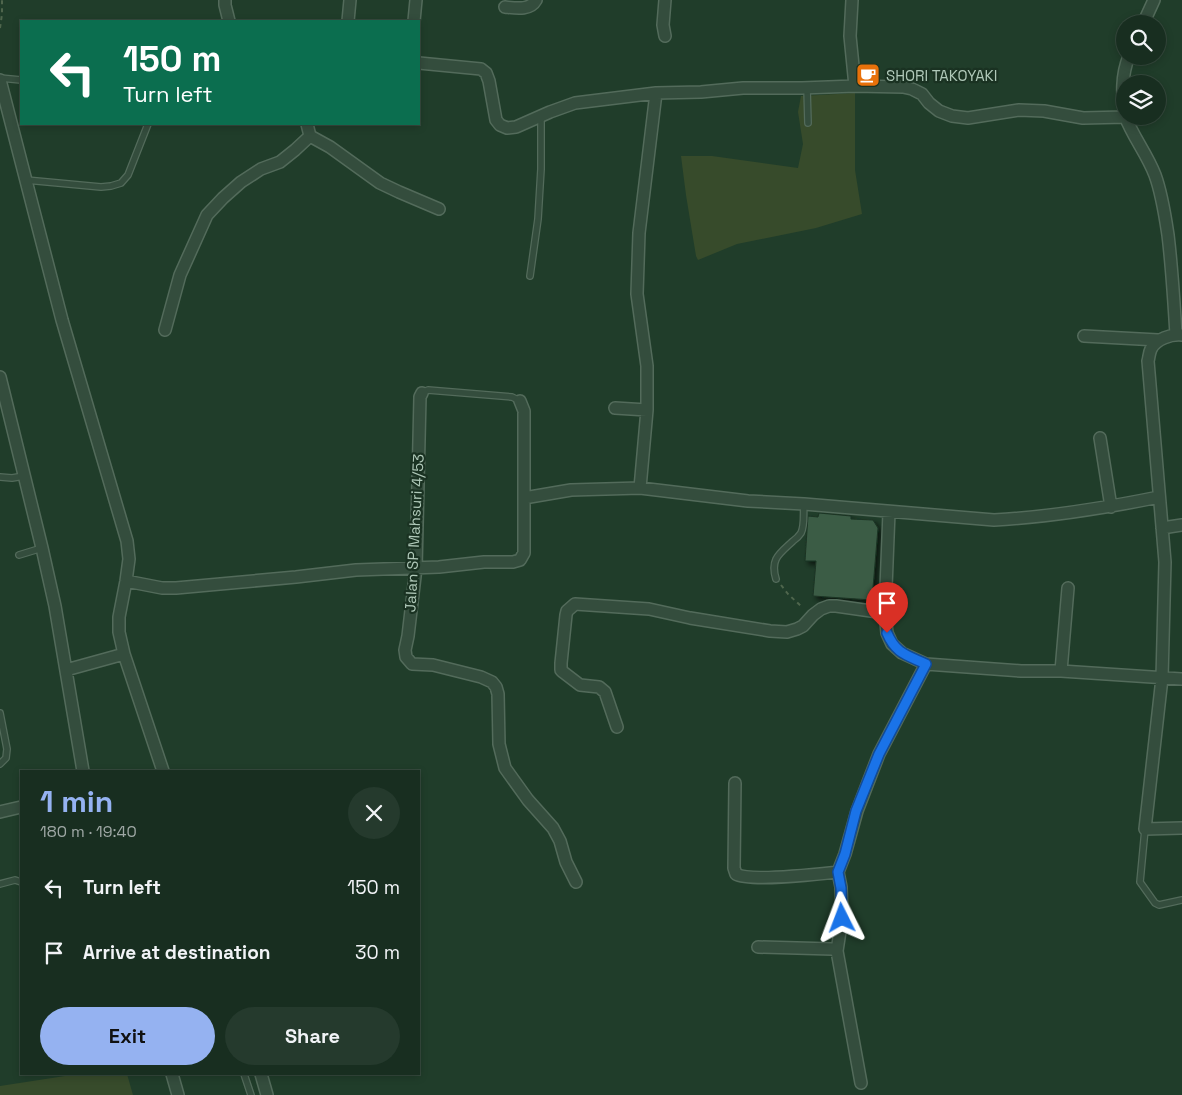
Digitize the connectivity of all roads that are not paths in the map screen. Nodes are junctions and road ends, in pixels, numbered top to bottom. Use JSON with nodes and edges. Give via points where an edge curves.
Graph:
{"nodes":[{"id":1,"x":225,"y":0,"type":"edge"},
{"id":2,"x":350,"y":0,"type":"edge"},
{"id":3,"x":416,"y":0,"type":"edge"},
{"id":4,"x":536,"y":0,"type":"edge"},
{"id":5,"x":665,"y":0,"type":"edge"},
{"id":6,"x":852,"y":0,"type":"edge"},
{"id":7,"x":1154,"y":0,"type":"edge"},
{"id":8,"x":505,"y":7,"type":"dead end"},
{"id":9,"x":1147,"y":15,"type":"edge"},
{"id":10,"x":229,"y":20,"type":"edge"},
{"id":11,"x":348,"y":20,"type":"edge"},
{"id":12,"x":414,"y":20,"type":"edge"},
{"id":13,"x":665,"y":36,"type":"dead end"},
{"id":14,"x":420,"y":63,"type":"edge"},
{"id":15,"x":0,"y":79,"type":"edge"},
{"id":16,"x":20,"y":80,"type":"edge"},
{"id":17,"x":855,"y":86,"type":"junction"},
{"id":18,"x":807,"y":88,"type":"junction"},
{"id":19,"x":656,"y":93,"type":"junction"},
{"id":20,"x":541,"y":116,"type":"junction"},
{"id":21,"x":1116,"y":116,"type":"edge"},
{"id":22,"x":808,"y":123,"type":"dead end"},
{"id":23,"x":148,"y":125,"type":"edge"},
{"id":24,"x":307,"y":125,"type":"edge"},
{"id":25,"x":1129,"y":125,"type":"edge"},
{"id":26,"x":310,"y":136,"type":"junction"},
{"id":27,"x":26,"y":180,"type":"junction"},
{"id":28,"x":439,"y":209,"type":"dead end"},
{"id":29,"x":530,"y":276,"type":"dead end"},
{"id":30,"x":165,"y":330,"type":"dead end"},
{"id":31,"x":1179,"y":335,"type":"edge"},
{"id":32,"x":1084,"y":336,"type":"dead end"},
{"id":33,"x":1158,"y":340,"type":"junction"},
{"id":34,"x":0,"y":377,"type":"edge"},
{"id":35,"x":422,"y":392,"type":"joint"},
{"id":36,"x":520,"y":401,"type":"joint"},
{"id":37,"x":615,"y":408,"type":"dead end"},
{"id":38,"x":647,"y":410,"type":"junction"},
{"id":39,"x":1100,"y":438,"type":"dead end"},
{"id":40,"x":24,"y":476,"type":"junction"},
{"id":41,"x":0,"y":477,"type":"edge"},
{"id":42,"x":640,"y":488,"type":"junction"},
{"id":43,"x":1159,"y":497,"type":"junction"},
{"id":44,"x":524,"y":498,"type":"junction"},
{"id":45,"x":804,"y":504,"type":"junction"},
{"id":46,"x":1111,"y":506,"type":"junction"},
{"id":47,"x":889,"y":512,"type":"junction"},
{"id":48,"x":1182,"y":525,"type":"edge"},
{"id":49,"x":1162,"y":528,"type":"junction"},
{"id":50,"x":42,"y":548,"type":"junction"},
{"id":51,"x":19,"y":555,"type":"dead end"},
{"id":52,"x":416,"y":568,"type":"junction"},
{"id":53,"x":776,"y":579,"type":"road end"},
{"id":54,"x":126,"y":581,"type":"junction"},
{"id":55,"x":1068,"y":588,"type":"dead end"},
{"id":56,"x":885,"y":613,"type":"junction"},
{"id":57,"x":124,"y":654,"type":"junction"},
{"id":58,"x":926,"y":664,"type":"junction"},
{"id":59,"x":66,"y":670,"type":"junction"},
{"id":60,"x":1061,"y":671,"type":"junction"},
{"id":61,"x":1162,"y":678,"type":"junction"},
{"id":62,"x":1182,"y":679,"type":"edge"},
{"id":63,"x":0,"y":713,"type":"edge"},
{"id":64,"x":1,"y":722,"type":"edge"},
{"id":65,"x":617,"y":727,"type":"dead end"},
{"id":66,"x":0,"y":764,"type":"edge"},
{"id":67,"x":83,"y":770,"type":"edge"},
{"id":68,"x":163,"y":770,"type":"edge"},
{"id":69,"x":735,"y":783,"type":"dead end"},
{"id":70,"x":20,"y":807,"type":"edge"},
{"id":71,"x":0,"y":812,"type":"edge"},
{"id":72,"x":1182,"y":828,"type":"edge"},
{"id":73,"x":1145,"y":829,"type":"junction"},
{"id":74,"x":838,"y":872,"type":"junction"},
{"id":75,"x":20,"y":882,"type":"edge"},
{"id":76,"x":576,"y":882,"type":"dead end"},
{"id":77,"x":0,"y":884,"type":"edge"},
{"id":78,"x":1182,"y":900,"type":"edge"},
{"id":79,"x":758,"y":947,"type":"dead end"},
{"id":80,"x":837,"y":951,"type":"junction"},
{"id":81,"x":172,"y":1075,"type":"edge"},
{"id":82,"x":244,"y":1075,"type":"edge"},
{"id":83,"x":261,"y":1075,"type":"edge"},
{"id":84,"x":860,"y":1083,"type":"dead end"},
{"id":85,"x":178,"y":1095,"type":"edge"},
{"id":86,"x":251,"y":1095,"type":"edge"},
{"id":87,"x":267,"y":1095,"type":"edge"}],
"edges":[{"from":1,"to":10,"type":"street"},
{"from":2,"to":11,"type":"street"},
{"from":3,"to":12,"type":"street"},
{"from":4,"to":8,"type":"street","via":[[527,7]]},
{"from":5,"to":13,"type":"street"},
{"from":6,"to":17,"type":"street","via":[[850,36]]},
{"from":7,"to":9,"type":"street"},
{"from":14,"to":20,"type":"street","via":[[481,69],[490,81],[496,120],[500,125],[516,127]]},
{"from":15,"to":16,"type":"lane"},
{"from":15,"to":27,"type":"street"},
{"from":17,"to":18,"type":"street"},
{"from":17,"to":21,"type":"street","via":[[903,86],[922,94],[939,111],[968,118],[1019,110],[1044,110],[1083,118]]},
{"from":18,"to":19,"type":"street"},
{"from":18,"to":22,"type":"lane"},
{"from":19,"to":20,"type":"street","via":[[575,103]]},
{"from":19,"to":38,"type":"street","via":[[638,251],[637,294],[647,366]]},
{"from":20,"to":29,"type":"lane","via":[[538,219]]},
{"from":23,"to":27,"type":"lane","via":[[128,176],[121,183],[101,186]]},
{"from":24,"to":26,"type":"street"},
{"from":25,"to":31,"type":"street","via":[[1145,154],[1161,196]]},
{"from":26,"to":28,"type":"street","via":[[380,182]]},
{"from":26,"to":30,"type":"street","via":[[280,162],[241,182],[207,215],[180,275]]},
{"from":27,"to":54,"type":"street","via":[[62,320],[127,542]]},
{"from":31,"to":33,"type":"street"},
{"from":32,"to":33,"type":"street"},
{"from":33,"to":43,"type":"street","via":[[1150,350],[1148,361]]},
{"from":34,"to":40,"type":"street"},
{"from":35,"to":36,"type":"lane","via":[[512,397]]},
{"from":35,"to":52,"type":"street","name":"Jalan SP Mahsuri 4/53"},
{"from":36,"to":44,"type":"street","via":[[524,411]]},
{"from":37,"to":38,"type":"street"},
{"from":38,"to":42,"type":"street"},
{"from":39,"to":46,"type":"street"},
{"from":40,"to":41,"type":"lane"},
{"from":40,"to":50,"type":"street"},
{"from":42,"to":44,"type":"street","via":[[570,490]]},
{"from":42,"to":45,"type":"street"},
{"from":43,"to":46,"type":"street"},
{"from":43,"to":49,"type":"street"},
{"from":44,"to":52,"type":"street","via":[[524,553],[520,560]]},
{"from":45,"to":47,"type":"street"},
{"from":45,"to":53,"type":"lane","via":[[800,535],[778,554],[774,571]]},
{"from":46,"to":47,"type":"street","via":[[994,520]]},
{"from":47,"to":56,"type":"street"},
{"from":48,"to":49,"type":"street"},
{"from":49,"to":61,"type":"street","via":[[1165,562]]},
{"from":50,"to":51,"type":"lane"},
{"from":50,"to":59,"type":"street"},
{"from":52,"to":54,"type":"street","via":[[356,570],[176,588]]},
{"from":52,"to":76,"type":"street","name":"Jalan SP Mahsuri 4/53","via":[[406,657],[412,664],[433,665],[481,677],[496,687],[499,744],[506,768],[553,828]]},
{"from":54,"to":57,"type":"street","via":[[118,617]]},
{"from":55,"to":60,"type":"street"},
{"from":56,"to":58,"type":"street","via":[[892,644],[902,653]]},
{"from":56,"to":65,"type":"street","via":[[828,606],[803,626],[787,632],[649,609],[574,604],[566,615],[560,663],[562,670],[580,684],[603,689]]},
{"from":57,"to":59,"type":"street"},
{"from":57,"to":68,"type":"street"},
{"from":58,"to":60,"type":"street"},
{"from":58,"to":74,"type":"street","via":[[879,754],[856,811]]},
{"from":59,"to":67,"type":"street"},
{"from":60,"to":61,"type":"street"},
{"from":61,"to":62,"type":"street"},
{"from":61,"to":73,"type":"street"},
{"from":63,"to":64,"type":"lane"},
{"from":64,"to":66,"type":"lane","via":[[7,749],[6,758]]},
{"from":69,"to":74,"type":"street","via":[[736,874],[764,878]]},
{"from":70,"to":71,"type":"street"},
{"from":72,"to":73,"type":"street"},
{"from":73,"to":78,"type":"lane","via":[[1140,882],[1159,905]]},
{"from":74,"to":80,"type":"street","via":[[842,918]]},
{"from":75,"to":77,"type":"lane"},
{"from":79,"to":80,"type":"street"},
{"from":80,"to":84,"type":"street"},
{"from":81,"to":85,"type":"street"},
{"from":82,"to":86,"type":"lane"},
{"from":83,"to":87,"type":"street"}]}
